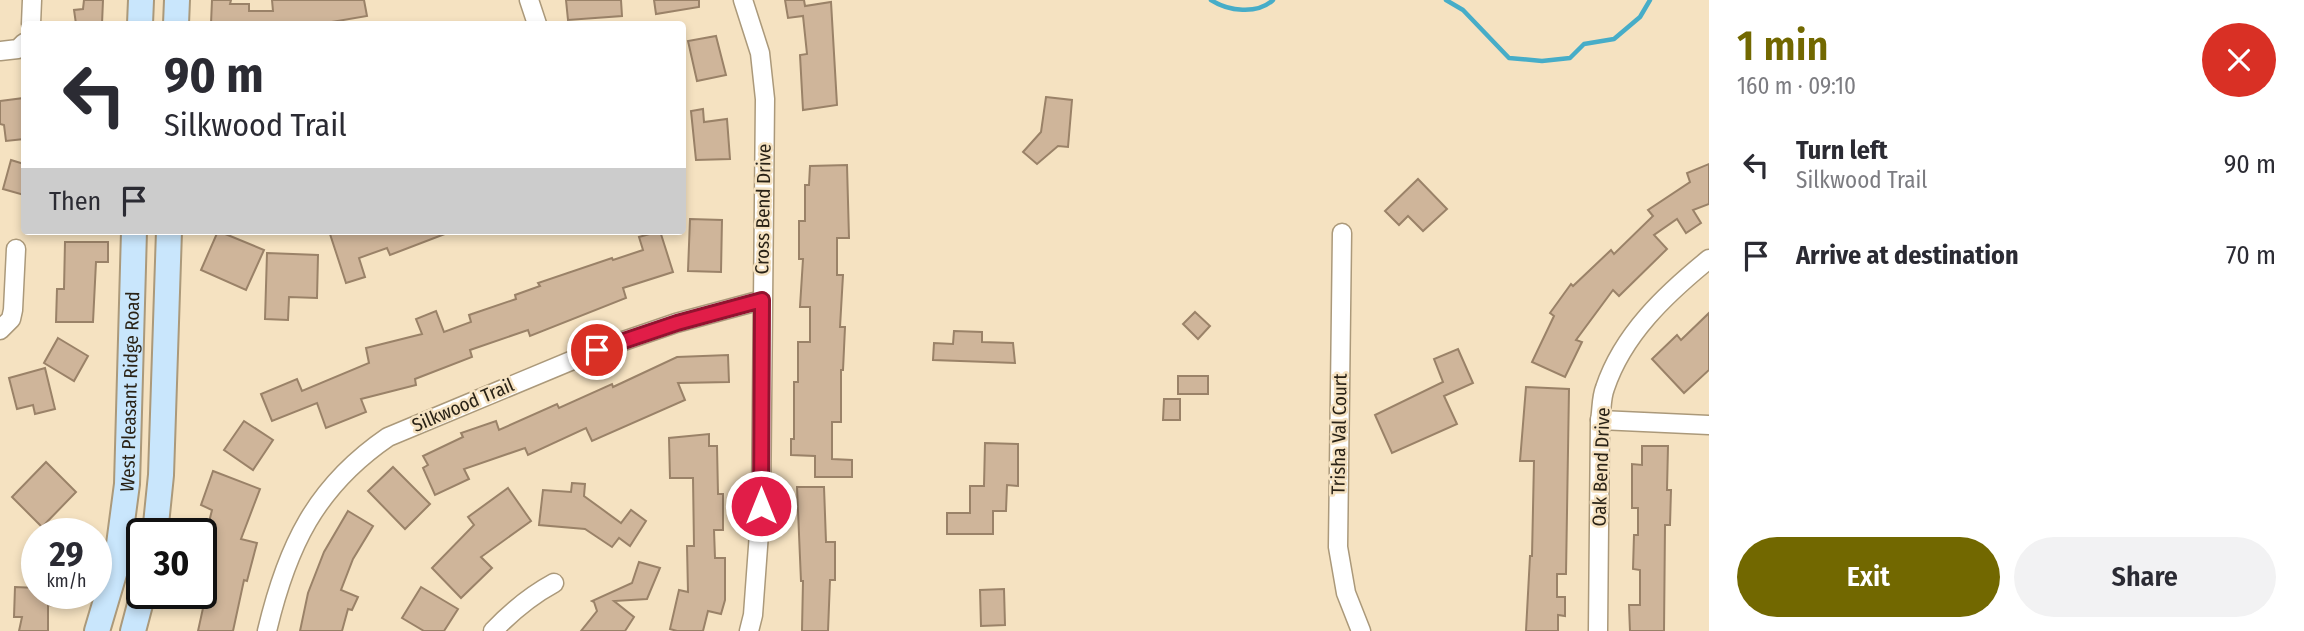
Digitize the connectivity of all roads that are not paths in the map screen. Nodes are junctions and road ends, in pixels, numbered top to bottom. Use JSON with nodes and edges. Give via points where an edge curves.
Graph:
{"nodes":[{"id":1,"x":32,"y":0,"type":"edge"},
{"id":2,"x":141,"y":0,"type":"edge"},
{"id":3,"x":177,"y":0,"type":"edge"},
{"id":4,"x":529,"y":0,"type":"edge"},
{"id":5,"x":743,"y":0,"type":"edge"},
{"id":6,"x":31,"y":21,"type":"edge"},
{"id":7,"x":140,"y":21,"type":"edge"},
{"id":8,"x":176,"y":21,"type":"edge"},
{"id":9,"x":536,"y":21,"type":"edge"},
{"id":10,"x":21,"y":46,"type":"edge"},
{"id":11,"x":0,"y":51,"type":"edge"},
{"id":12,"x":1342,"y":233,"type":"dead end"},
{"id":13,"x":134,"y":235,"type":"edge"},
{"id":14,"x":169,"y":235,"type":"edge"},
{"id":15,"x":16,"y":249,"type":"dead end"},
{"id":16,"x":1709,"y":259,"type":"edge"},
{"id":17,"x":762,"y":300,"type":"junction"},
{"id":18,"x":0,"y":330,"type":"edge"},
{"id":19,"x":1600,"y":420,"type":"junction"},
{"id":20,"x":1709,"y":425,"type":"edge"},
{"id":21,"x":157,"y":518,"type":"edge"},
{"id":22,"x":554,"y":583,"type":"dead end"},
{"id":23,"x":139,"y":609,"type":"edge"},
{"id":24,"x":97,"y":631,"type":"edge"},
{"id":25,"x":133,"y":631,"type":"edge"},
{"id":26,"x":267,"y":631,"type":"edge"},
{"id":27,"x":493,"y":631,"type":"edge"},
{"id":28,"x":749,"y":631,"type":"edge"},
{"id":29,"x":1361,"y":631,"type":"edge"},
{"id":30,"x":1598,"y":631,"type":"edge"}],
"edges":[{"from":1,"to":6,"type":"street"},
{"from":2,"to":7,"type":"main road"},
{"from":3,"to":8,"type":"main road"},
{"from":4,"to":9,"type":"street"},
{"from":5,"to":17,"type":"street","name":"Cross Bend Drive","via":[[760,52],[765,99]]},
{"from":10,"to":11,"type":"street"},
{"from":12,"to":29,"type":"street","name":"Trisha Val Court","via":[[1338,547],[1346,593]]},
{"from":13,"to":24,"type":"main road","name":"West Pleasant Ridge Road","via":[[127,484],[116,567]]},
{"from":14,"to":21,"type":"main road","name":"West Pleasant Ridge Road"},
{"from":15,"to":18,"type":"street","via":[[13,310]]},
{"from":16,"to":19,"type":"street","name":"Oak Bend Drive","via":[[1631,335],[1604,390]]},
{"from":17,"to":26,"type":"street","name":"Silkwood Trail","via":[[597,350],[388,437],[343,473],[315,508],[295,545]]},
{"from":17,"to":28,"type":"street","name":"Cross Bend Drive","via":[[761,506]]},
{"from":19,"to":20,"type":"street"},
{"from":19,"to":30,"type":"street","name":"Oak Bend Drive"},
{"from":22,"to":27,"type":"street","via":[[531,595]]},
{"from":23,"to":25,"type":"main road"}]}
